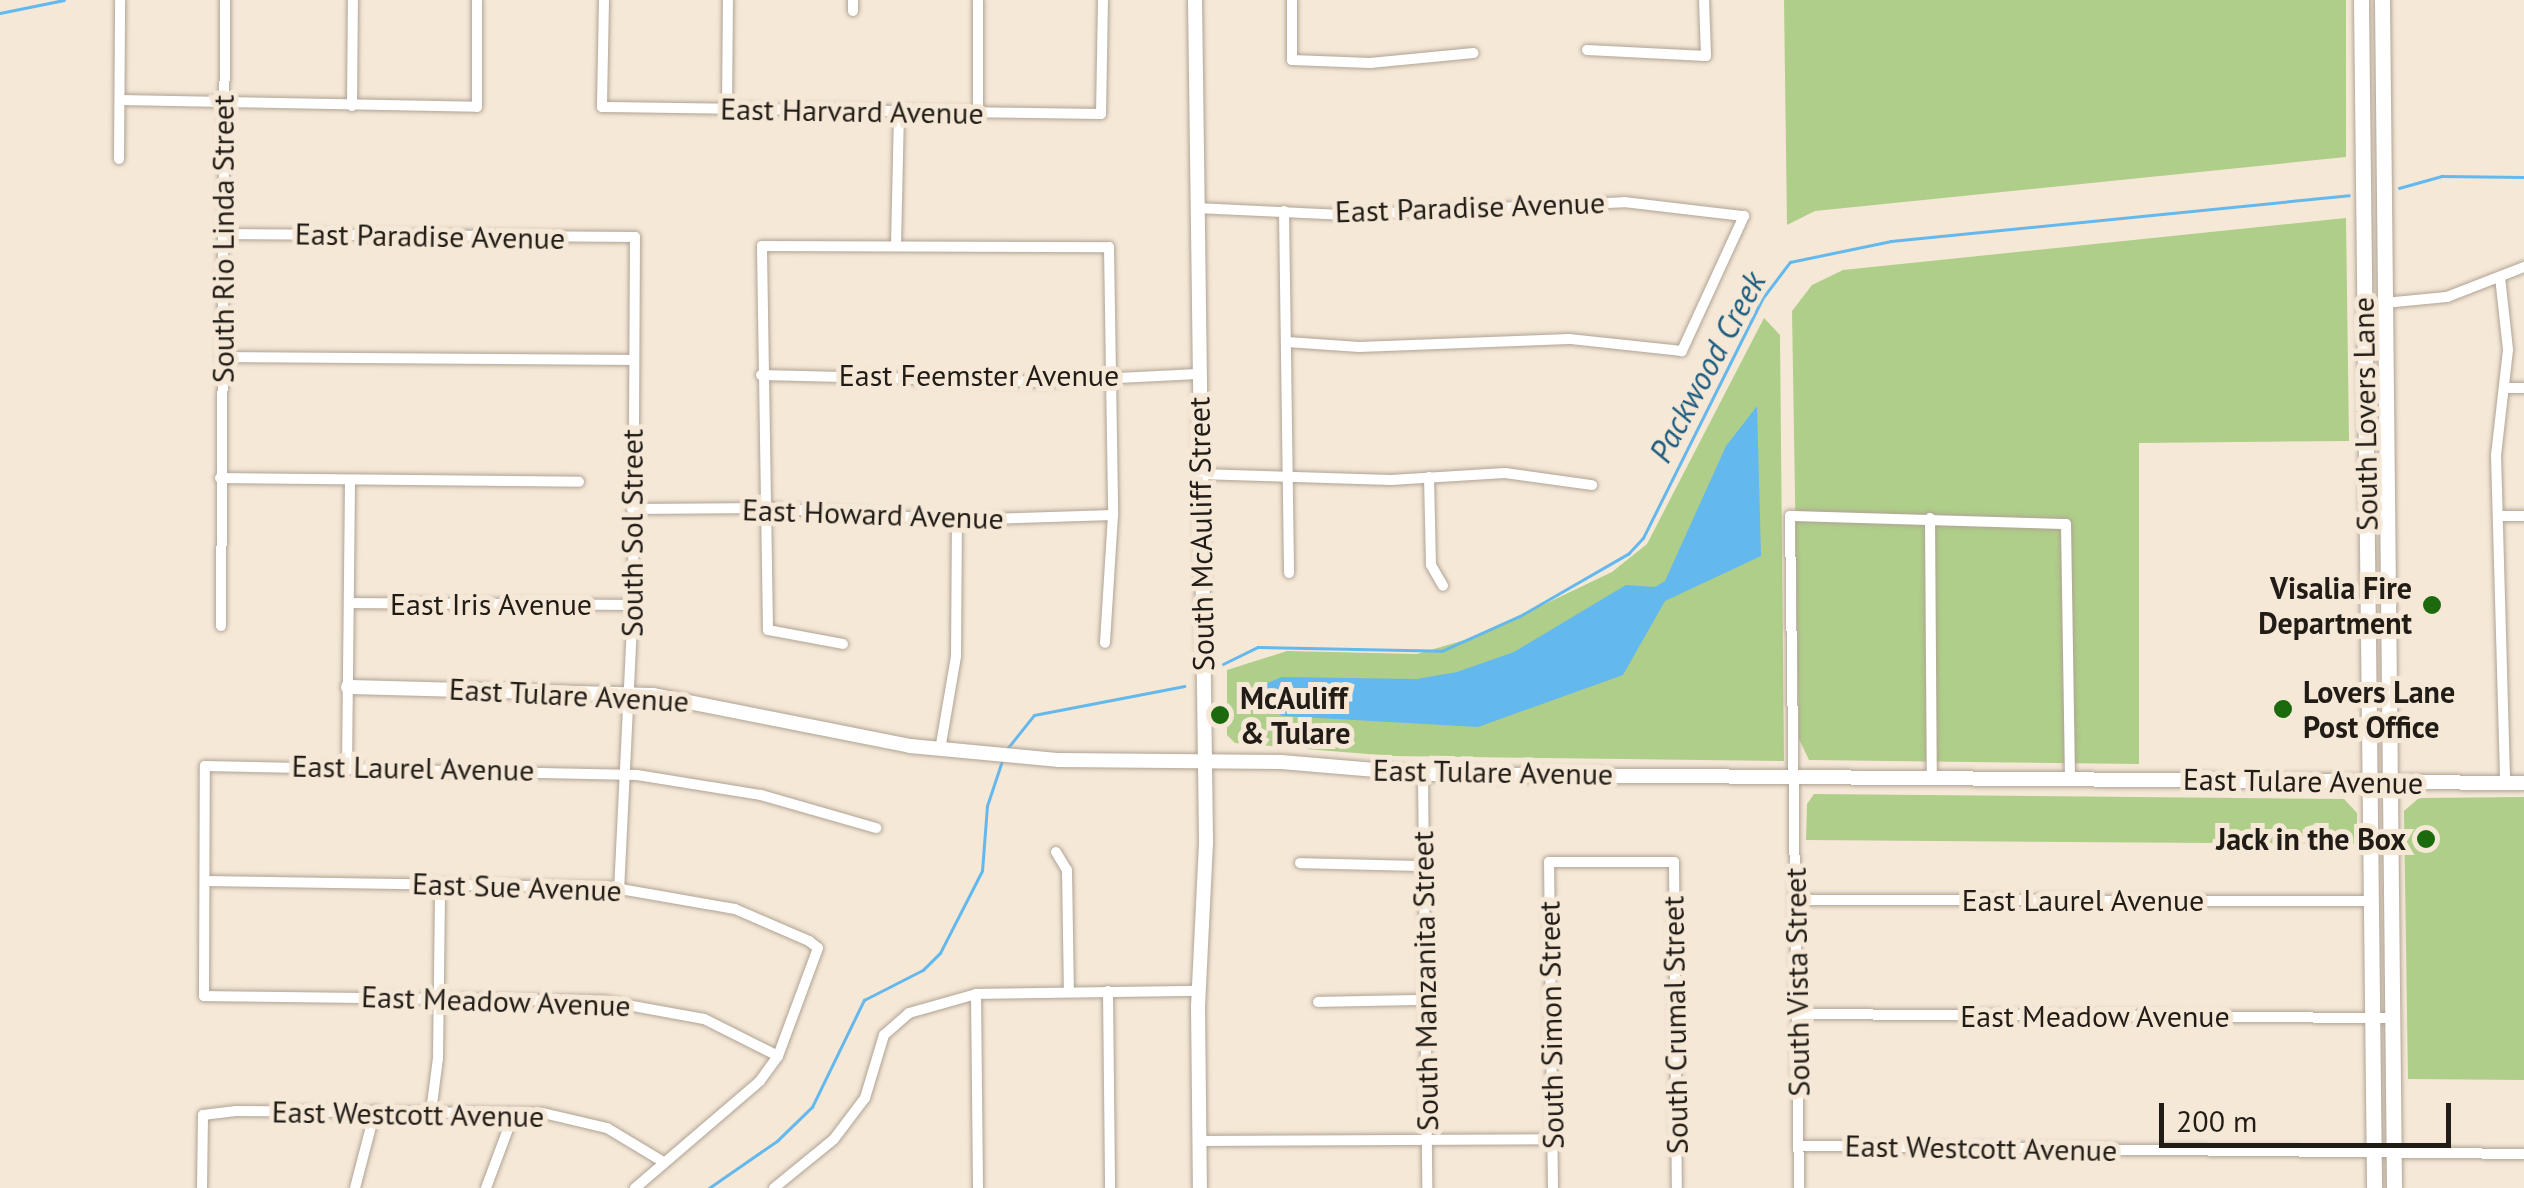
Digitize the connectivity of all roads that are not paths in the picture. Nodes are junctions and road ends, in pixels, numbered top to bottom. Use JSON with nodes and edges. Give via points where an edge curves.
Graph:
{"nodes":[{"id":1,"x":120,"y":0,"type":"edge"},
{"id":2,"x":225,"y":0,"type":"edge"},
{"id":3,"x":353,"y":0,"type":"edge"},
{"id":4,"x":477,"y":0,"type":"edge"},
{"id":5,"x":604,"y":0,"type":"edge"},
{"id":6,"x":728,"y":0,"type":"edge"},
{"id":7,"x":978,"y":0,"type":"edge"},
{"id":8,"x":1103,"y":0,"type":"edge"},
{"id":9,"x":1195,"y":0,"type":"edge"},
{"id":10,"x":1292,"y":0,"type":"edge"},
{"id":11,"x":1704,"y":0,"type":"edge"},
{"id":12,"x":2361,"y":0,"type":"edge"},
{"id":13,"x":2382,"y":0,"type":"edge"},
{"id":14,"x":1587,"y":50,"type":"dead end"},
{"id":15,"x":1474,"y":53,"type":"dead end"},
{"id":16,"x":120,"y":100,"type":"junction"},
{"id":17,"x":223,"y":103,"type":"junction"},
{"id":18,"x":352,"y":106,"type":"junction"},
{"id":19,"x":727,"y":109,"type":"junction"},
{"id":20,"x":899,"y":111,"type":"junction"},
{"id":21,"x":978,"y":112,"type":"junction"},
{"id":22,"x":119,"y":159,"type":"dead end"},
{"id":23,"x":1196,"y":208,"type":"junction"},
{"id":24,"x":1284,"y":211,"type":"junction"},
{"id":25,"x":224,"y":234,"type":"junction"},
{"id":26,"x":635,"y":238,"type":"joint"},
{"id":27,"x":896,"y":245,"type":"junction"},
{"id":28,"x":2524,"y":266,"type":"edge"},
{"id":29,"x":2500,"y":278,"type":"junction"},
{"id":30,"x":2384,"y":303,"type":"junction"},
{"id":31,"x":1287,"y":342,"type":"junction"},
{"id":32,"x":222,"y":357,"type":"junction"},
{"id":33,"x":634,"y":360,"type":"junction"},
{"id":34,"x":1198,"y":374,"type":"junction"},
{"id":35,"x":761,"y":375,"type":"junction"},
{"id":36,"x":1108,"y":377,"type":"junction"},
{"id":37,"x":2504,"y":388,"type":"junction"},
{"id":38,"x":2524,"y":388,"type":"edge"},
{"id":39,"x":1289,"y":472,"type":"junction"},
{"id":40,"x":1199,"y":474,"type":"junction"},
{"id":41,"x":220,"y":478,"type":"junction"},
{"id":42,"x":1429,"y":478,"type":"junction"},
{"id":43,"x":350,"y":480,"type":"junction"},
{"id":44,"x":580,"y":482,"type":"dead end"},
{"id":45,"x":1592,"y":485,"type":"dead end"},
{"id":46,"x":769,"y":508,"type":"junction"},
{"id":47,"x":632,"y":509,"type":"junction"},
{"id":48,"x":1113,"y":515,"type":"junction"},
{"id":49,"x":2500,"y":516,"type":"junction"},
{"id":50,"x":2524,"y":516,"type":"edge"},
{"id":51,"x":1930,"y":518,"type":"junction"},
{"id":52,"x":957,"y":520,"type":"junction"},
{"id":53,"x":1289,"y":574,"type":"dead end"},
{"id":54,"x":1443,"y":586,"type":"dead end"},
{"id":55,"x":349,"y":602,"type":"junction"},
{"id":56,"x":633,"y":605,"type":"junction"},
{"id":57,"x":221,"y":626,"type":"dead end"},
{"id":58,"x":1105,"y":643,"type":"dead end"},
{"id":59,"x":843,"y":644,"type":"dead end"},
{"id":60,"x":348,"y":687,"type":"junction"},
{"id":61,"x":628,"y":693,"type":"junction"},
{"id":62,"x":940,"y":750,"type":"junction"},
{"id":63,"x":1204,"y":762,"type":"junction"},
{"id":64,"x":347,"y":768,"type":"junction"},
{"id":65,"x":621,"y":774,"type":"junction"},
{"id":66,"x":1423,"y":774,"type":"junction"},
{"id":67,"x":1794,"y":777,"type":"junction"},
{"id":68,"x":1932,"y":778,"type":"junction"},
{"id":69,"x":2070,"y":779,"type":"junction"},
{"id":70,"x":2370,"y":782,"type":"junction"},
{"id":71,"x":2389,"y":782,"type":"junction"},
{"id":72,"x":2505,"y":783,"type":"junction"},
{"id":73,"x":2524,"y":783,"type":"edge"},
{"id":74,"x":876,"y":828,"type":"dead end"},
{"id":75,"x":1056,"y":852,"type":"dead end"},
{"id":76,"x":1550,"y":862,"type":"joint"},
{"id":77,"x":1300,"y":863,"type":"dead end"},
{"id":78,"x":1424,"y":866,"type":"junction"},
{"id":79,"x":204,"y":880,"type":"junction"},
{"id":80,"x":440,"y":885,"type":"junction"},
{"id":81,"x":620,"y":888,"type":"junction"},
{"id":82,"x":1795,"y":900,"type":"junction"},
{"id":83,"x":2371,"y":901,"type":"junction"},
{"id":84,"x":1069,"y":991,"type":"junction"},
{"id":85,"x":1108,"y":991,"type":"junction"},
{"id":86,"x":1198,"y":991,"type":"junction"},
{"id":87,"x":976,"y":994,"type":"junction"},
{"id":88,"x":439,"y":997,"type":"junction"},
{"id":89,"x":1425,"y":1000,"type":"junction"},
{"id":90,"x":1318,"y":1002,"type":"dead end"},
{"id":91,"x":1798,"y":1014,"type":"junction"},
{"id":92,"x":2372,"y":1018,"type":"junction"},
{"id":93,"x":2392,"y":1018,"type":"junction"},
{"id":94,"x":778,"y":1056,"type":"junction"},
{"id":95,"x":374,"y":1111,"type":"junction"},
{"id":96,"x":431,"y":1112,"type":"junction"},
{"id":97,"x":514,"y":1113,"type":"junction"},
{"id":98,"x":1199,"y":1140,"type":"junction"},
{"id":99,"x":1426,"y":1140,"type":"junction"},
{"id":100,"x":1552,"y":1140,"type":"junction"},
{"id":101,"x":1799,"y":1146,"type":"junction"},
{"id":102,"x":2374,"y":1152,"type":"junction"},
{"id":103,"x":2394,"y":1152,"type":"junction"},
{"id":104,"x":2524,"y":1154,"type":"edge"},
{"id":105,"x":662,"y":1161,"type":"junction"},
{"id":106,"x":202,"y":1188,"type":"edge"},
{"id":107,"x":355,"y":1188,"type":"edge"},
{"id":108,"x":486,"y":1188,"type":"edge"},
{"id":109,"x":634,"y":1188,"type":"edge"},
{"id":110,"x":774,"y":1188,"type":"edge"},
{"id":111,"x":978,"y":1188,"type":"edge"},
{"id":112,"x":1110,"y":1188,"type":"edge"},
{"id":113,"x":1200,"y":1188,"type":"edge"},
{"id":114,"x":1427,"y":1188,"type":"edge"},
{"id":115,"x":1552,"y":1188,"type":"edge"},
{"id":116,"x":1677,"y":1188,"type":"edge"},
{"id":117,"x":1800,"y":1188,"type":"edge"},
{"id":118,"x":2374,"y":1188,"type":"edge"},
{"id":119,"x":2394,"y":1188,"type":"edge"}],
"edges":[{"from":1,"to":16,"type":"street"},
{"from":2,"to":17,"type":"street","name":"South Rio Linda Street"},
{"from":3,"to":18,"type":"street"},
{"from":4,"to":18,"type":"street","via":[[477,107]]},
{"from":5,"to":19,"type":"street","name":"East Harvard Avenue","via":[[602,107]]},
{"from":6,"to":19,"type":"street"},
{"from":7,"to":21,"type":"street"},
{"from":8,"to":21,"type":"street","name":"East Harvard Avenue","via":[[1102,114]]},
{"from":9,"to":23,"type":"street","name":"South McAuliff Street"},
{"from":10,"to":15,"type":"street","via":[[1292,60],[1370,63]]},
{"from":11,"to":14,"type":"street","via":[[1706,56]]},
{"from":12,"to":70,"type":"main road","name":"South Lovers Lane"},
{"from":13,"to":30,"type":"main road","name":"South Lovers Lane"},
{"from":16,"to":17,"type":"street"},
{"from":16,"to":22,"type":"street"},
{"from":17,"to":18,"type":"street"},
{"from":17,"to":25,"type":"street","name":"South Rio Linda Street"},
{"from":19,"to":20,"type":"street","name":"East Harvard Avenue"},
{"from":20,"to":21,"type":"street","name":"East Harvard Avenue"},
{"from":20,"to":27,"type":"street"},
{"from":23,"to":24,"type":"street","name":"East Paradise Avenue"},
{"from":23,"to":34,"type":"street","name":"South McAuliff Street"},
{"from":24,"to":31,"type":"street"},
{"from":24,"to":31,"type":"street","name":"East Paradise Avenue","via":[[1422,213],[1606,201],[1744,216],[1682,351],[1570,339],[1358,347]]},
{"from":25,"to":26,"type":"street","name":"East Paradise Avenue"},
{"from":25,"to":32,"type":"street","name":"South Rio Linda Street"},
{"from":26,"to":33,"type":"street","name":"South Sol Street"},
{"from":27,"to":35,"type":"street","via":[[762,246]]},
{"from":27,"to":36,"type":"street","via":[[1110,247]]},
{"from":28,"to":29,"type":"street"},
{"from":29,"to":30,"type":"street","via":[[2447,297]]},
{"from":29,"to":37,"type":"street","via":[[2507,315]]},
{"from":30,"to":71,"type":"main road","name":"South Lovers Lane"},
{"from":31,"to":39,"type":"street"},
{"from":32,"to":33,"type":"street"},
{"from":32,"to":41,"type":"street","name":"South Rio Linda Street"},
{"from":33,"to":47,"type":"street","name":"South Sol Street"},
{"from":34,"to":36,"type":"street","name":"East Feemster Avenue"},
{"from":34,"to":40,"type":"street","name":"South McAuliff Street"},
{"from":35,"to":36,"type":"street","name":"East Feemster Avenue","via":[[988,382]]},
{"from":35,"to":46,"type":"street"},
{"from":36,"to":48,"type":"street"},
{"from":37,"to":38,"type":"street"},
{"from":37,"to":49,"type":"street","via":[[2496,455]]},
{"from":39,"to":40,"type":"street"},
{"from":39,"to":42,"type":"street"},
{"from":39,"to":53,"type":"street"},
{"from":40,"to":63,"type":"street","name":"South McAuliff Street"},
{"from":41,"to":43,"type":"street"},
{"from":41,"to":57,"type":"street","name":"South Rio Linda Street"},
{"from":42,"to":45,"type":"street","via":[[1505,473]]},
{"from":42,"to":54,"type":"street","via":[[1431,565]]},
{"from":43,"to":44,"type":"street"},
{"from":43,"to":55,"type":"street"},
{"from":46,"to":47,"type":"street","name":"East Howard Avenue"},
{"from":46,"to":52,"type":"street","name":"East Howard Avenue"},
{"from":46,"to":59,"type":"street","via":[[768,630]]},
{"from":47,"to":56,"type":"street","name":"South Sol Street"},
{"from":48,"to":52,"type":"street","name":"East Howard Avenue"},
{"from":48,"to":58,"type":"street"},
{"from":49,"to":50,"type":"street"},
{"from":49,"to":72,"type":"street"},
{"from":51,"to":67,"type":"street","name":"South Vista Street","via":[[1790,516]]},
{"from":51,"to":68,"type":"street"},
{"from":51,"to":69,"type":"street","via":[[2066,524]]},
{"from":52,"to":62,"type":"street","via":[[958,623]]},
{"from":55,"to":56,"type":"street","name":"East Iris Avenue"},
{"from":55,"to":60,"type":"street"},
{"from":56,"to":61,"type":"street","name":"South Sol Street"},
{"from":60,"to":61,"type":"street","name":"East Tulare Avenue"},
{"from":60,"to":64,"type":"street"},
{"from":61,"to":62,"type":"street","name":"East Tulare Avenue"},
{"from":61,"to":65,"type":"street","name":"South Sol Street"},
{"from":62,"to":63,"type":"street","name":"East Tulare Avenue"},
{"from":63,"to":66,"type":"street","name":"East Tulare Avenue"},
{"from":63,"to":86,"type":"street","name":"South McAuliff Street"},
{"from":64,"to":65,"type":"street","name":"East Laurel Avenue"},
{"from":64,"to":79,"type":"street","name":"East Laurel Avenue","via":[[205,766]]},
{"from":65,"to":74,"type":"street","name":"East Laurel Avenue","via":[[760,794]]},
{"from":65,"to":81,"type":"street","name":"South Sol Street"},
{"from":66,"to":67,"type":"street","name":"East Tulare Avenue"},
{"from":66,"to":78,"type":"street","name":"South Manzanita Street"},
{"from":67,"to":68,"type":"street","name":"East Tulare Avenue"},
{"from":67,"to":82,"type":"street","name":"South Vista Street"},
{"from":68,"to":69,"type":"street","name":"East Tulare Avenue"},
{"from":69,"to":70,"type":"street","name":"East Tulare Avenue"},
{"from":70,"to":71,"type":"street","name":"East Tulare Avenue"},
{"from":70,"to":83,"type":"main road","name":"South Lovers Lane"},
{"from":71,"to":72,"type":"street","name":"East Tulare Avenue"},
{"from":71,"to":93,"type":"main road","name":"South Lovers Lane"},
{"from":72,"to":73,"type":"street","name":"East Tulare Avenue"},
{"from":75,"to":84,"type":"street","via":[[1066,870]]},
{"from":76,"to":100,"type":"street","name":"South Simon Street"},
{"from":76,"to":116,"type":"street","name":"South Crumal Street","via":[[1674,862]]},
{"from":77,"to":78,"type":"street"},
{"from":78,"to":89,"type":"street","name":"South Manzanita Street"},
{"from":79,"to":80,"type":"street","name":"East Sue Avenue"},
{"from":79,"to":88,"type":"street","name":"East Meadow Avenue","via":[[204,996]]},
{"from":80,"to":81,"type":"street","name":"East Sue Avenue"},
{"from":80,"to":88,"type":"street"},
{"from":81,"to":94,"type":"street","name":"East Sue Avenue","via":[[734,908],[818,948]]},
{"from":82,"to":83,"type":"street","name":"East Laurel Avenue"},
{"from":82,"to":91,"type":"street","name":"South Vista Street"},
{"from":83,"to":92,"type":"main road","name":"South Lovers Lane"},
{"from":84,"to":85,"type":"street"},
{"from":84,"to":87,"type":"street"},
{"from":85,"to":86,"type":"street"},
{"from":85,"to":112,"type":"street"},
{"from":86,"to":98,"type":"street","name":"South McAuliff Street"},
{"from":87,"to":110,"type":"street","via":[[948,998],[892,1024],[864,1098],[818,1157]]},
{"from":87,"to":111,"type":"street"},
{"from":88,"to":94,"type":"street","name":"East Meadow Avenue","via":[[654,1007],[704,1019]]},
{"from":88,"to":96,"type":"street"},
{"from":89,"to":90,"type":"street"},
{"from":89,"to":99,"type":"street","name":"South Manzanita Street"},
{"from":91,"to":92,"type":"street","name":"East Meadow Avenue"},
{"from":91,"to":101,"type":"street","name":"South Vista Street"},
{"from":92,"to":93,"type":"street","name":"East Meadow Avenue"},
{"from":92,"to":102,"type":"main road","name":"South Lovers Lane"},
{"from":93,"to":103,"type":"main road","name":"South Lovers Lane"},
{"from":94,"to":105,"type":"street","via":[[760,1081]]},
{"from":95,"to":96,"type":"street","name":"East Westcott Avenue"},
{"from":95,"to":106,"type":"street","name":"East Westcott Avenue","via":[[204,1115]]},
{"from":95,"to":107,"type":"street"},
{"from":96,"to":97,"type":"street","name":"East Westcott Avenue"},
{"from":97,"to":105,"type":"street","name":"East Westcott Avenue","via":[[607,1128]]},
{"from":97,"to":108,"type":"street"},
{"from":98,"to":99,"type":"street"},
{"from":98,"to":113,"type":"street","name":"South McAuliff Street"},
{"from":99,"to":100,"type":"street"},
{"from":99,"to":114,"type":"street","name":"South Manzanita Street"},
{"from":100,"to":115,"type":"street","name":"South Simon Street"},
{"from":101,"to":102,"type":"street","name":"East Westcott Avenue"},
{"from":101,"to":117,"type":"street","name":"South Vista Street"},
{"from":102,"to":103,"type":"street","name":"East Westcott Avenue"},
{"from":102,"to":118,"type":"main road","name":"South Lovers Lane"},
{"from":103,"to":104,"type":"street","name":"East Westcott Avenue"},
{"from":103,"to":119,"type":"main road","name":"South Lovers Lane"},
{"from":105,"to":109,"type":"street"}]}
